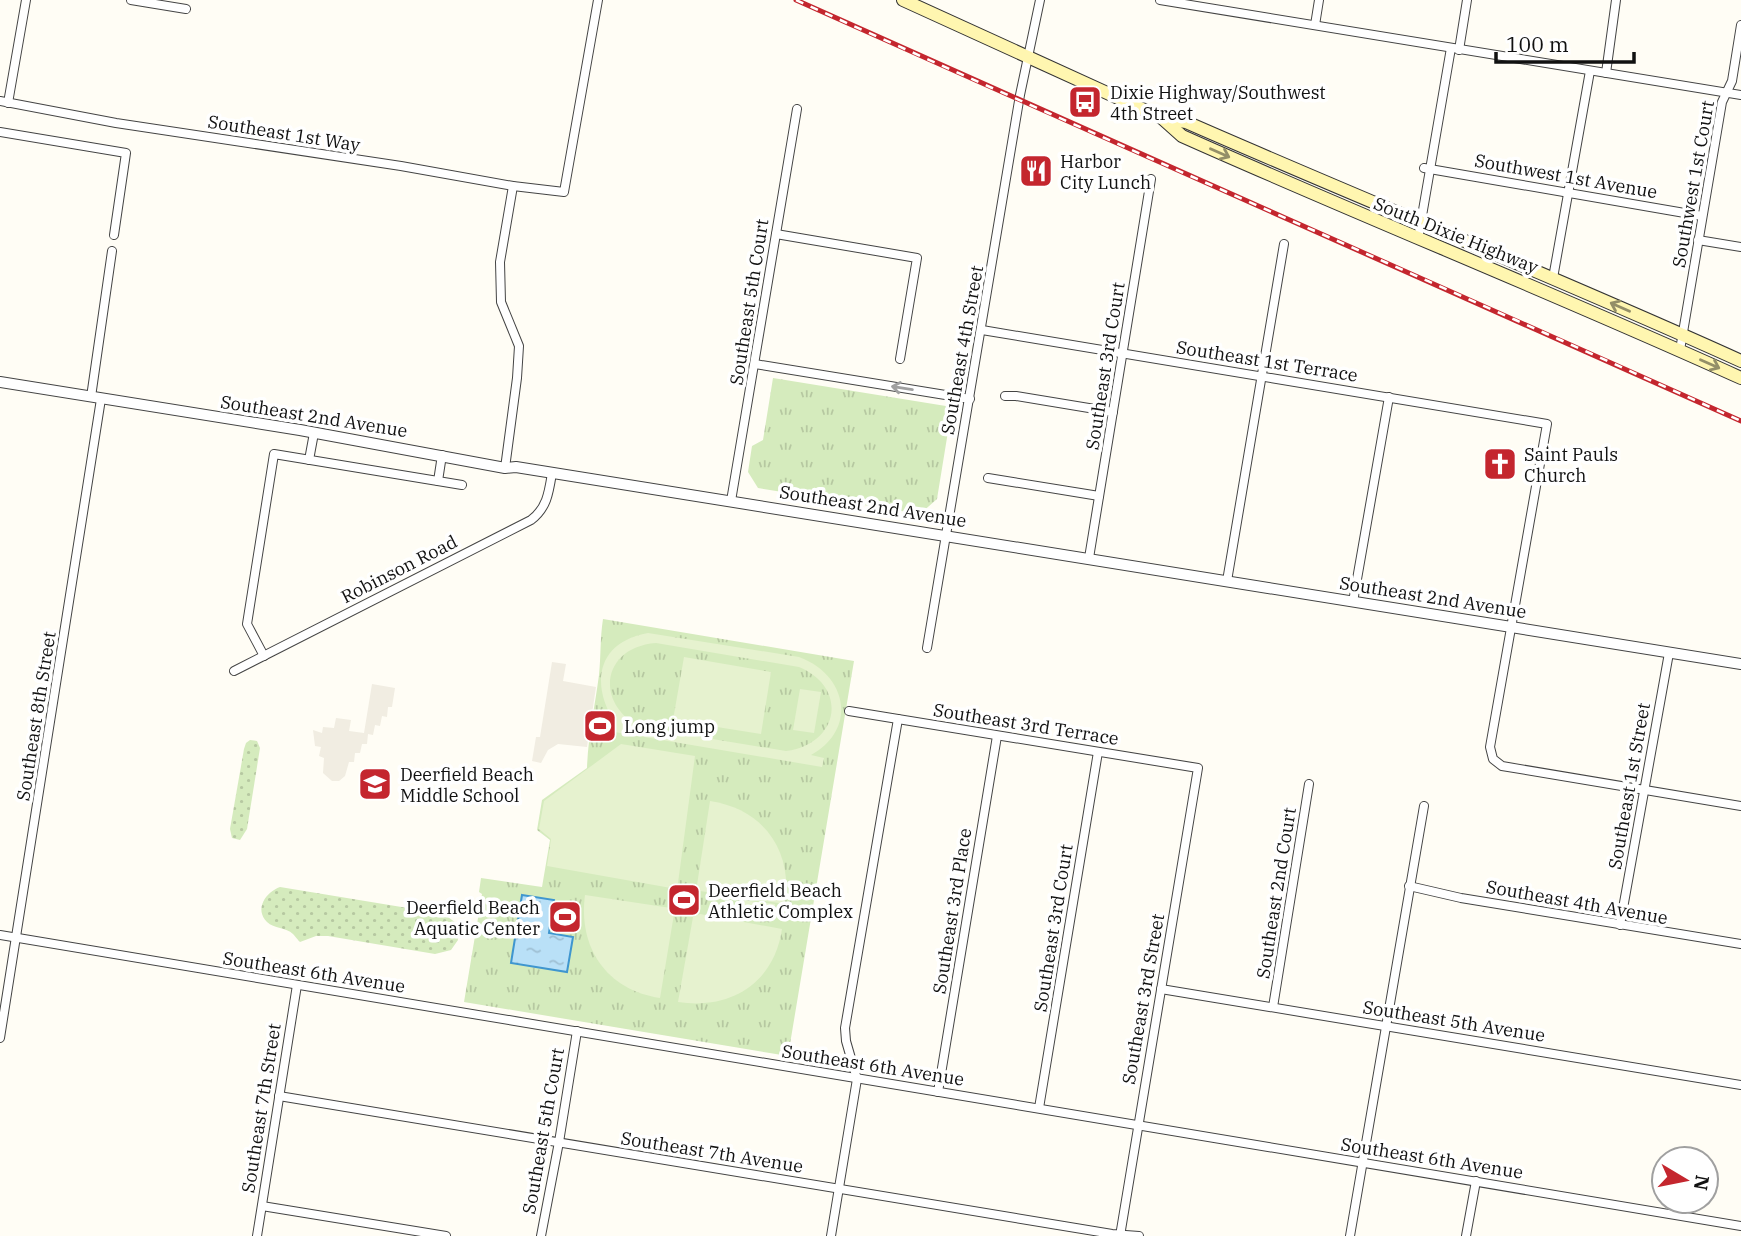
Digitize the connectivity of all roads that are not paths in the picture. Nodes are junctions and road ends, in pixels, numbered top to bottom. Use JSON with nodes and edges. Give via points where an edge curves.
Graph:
{"nodes":[{"id":1,"x":26,"y":0,"type":"edge"},
{"id":2,"x":131,"y":0,"type":"edge"},
{"id":3,"x":598,"y":0,"type":"edge"},
{"id":4,"x":1040,"y":0,"type":"edge"},
{"id":5,"x":1160,"y":0,"type":"edge"},
{"id":6,"x":1319,"y":0,"type":"edge"},
{"id":7,"x":1467,"y":0,"type":"edge"},
{"id":8,"x":1616,"y":0,"type":"edge"},
{"id":9,"x":906,"y":1,"type":"edge"},
{"id":10,"x":1177,"y":1,"type":"edge"},
{"id":11,"x":186,"y":9,"type":"dead end"},
{"id":12,"x":1315,"y":25,"type":"junction"},
{"id":13,"x":1741,"y":25,"type":"edge"},
{"id":14,"x":1455,"y":49,"type":"junction"},
{"id":15,"x":1028,"y":57,"type":"junction"},
{"id":16,"x":1590,"y":71,"type":"junction"},
{"id":17,"x":1606,"y":73,"type":"junction"},
{"id":18,"x":1727,"y":92,"type":"junction"},
{"id":19,"x":1741,"y":94,"type":"edge"},
{"id":20,"x":4,"y":102,"type":"edge"},
{"id":21,"x":797,"y":109,"type":"dead end"},
{"id":22,"x":1163,"y":118,"type":"junction"},
{"id":23,"x":0,"y":132,"type":"edge"},
{"id":24,"x":1428,"y":169,"type":"junction"},
{"id":25,"x":1151,"y":179,"type":"dead end"},
{"id":26,"x":513,"y":186,"type":"junction"},
{"id":27,"x":1570,"y":193,"type":"junction"},
{"id":28,"x":1702,"y":216,"type":"junction"},
{"id":29,"x":1422,"y":224,"type":"junction"},
{"id":30,"x":776,"y":234,"type":"junction"},
{"id":31,"x":114,"y":235,"type":"dead end"},
{"id":32,"x":1418,"y":239,"type":"junction"},
{"id":33,"x":1698,"y":240,"type":"junction"},
{"id":34,"x":1284,"y":244,"type":"dead end"},
{"id":35,"x":1741,"y":247,"type":"edge"},
{"id":36,"x":112,"y":251,"type":"dead end"},
{"id":37,"x":1553,"y":278,"type":"junction"},
{"id":38,"x":982,"y":330,"type":"junction"},
{"id":39,"x":1683,"y":335,"type":"junction"},
{"id":40,"x":1680,"y":350,"type":"junction"},
{"id":41,"x":1123,"y":354,"type":"junction"},
{"id":42,"x":900,"y":359,"type":"dead end"},
{"id":43,"x":1741,"y":361,"type":"edge"},
{"id":44,"x":754,"y":364,"type":"junction"},
{"id":45,"x":1261,"y":376,"type":"junction"},
{"id":46,"x":1741,"y":378,"type":"edge"},
{"id":47,"x":0,"y":382,"type":"edge"},
{"id":48,"x":1005,"y":396,"type":"dead end"},
{"id":49,"x":1389,"y":397,"type":"junction"},
{"id":50,"x":96,"y":398,"type":"junction"},
{"id":51,"x":970,"y":399,"type":"junction"},
{"id":52,"x":1113,"y":412,"type":"junction"},
{"id":53,"x":314,"y":433,"type":"junction"},
{"id":54,"x":442,"y":455,"type":"junction"},
{"id":55,"x":309,"y":460,"type":"junction"},
{"id":56,"x":505,"y":468,"type":"junction"},
{"id":57,"x":552,"y":473,"type":"junction"},
{"id":58,"x":988,"y":478,"type":"dead end"},
{"id":59,"x":438,"y":481,"type":"junction"},
{"id":60,"x":462,"y":485,"type":"dead end"},
{"id":61,"x":1099,"y":496,"type":"junction"},
{"id":62,"x":731,"y":501,"type":"junction"},
{"id":63,"x":947,"y":535,"type":"junction"},
{"id":64,"x":1089,"y":558,"type":"junction"},
{"id":65,"x":1227,"y":581,"type":"junction"},
{"id":66,"x":1353,"y":602,"type":"junction"},
{"id":67,"x":1511,"y":627,"type":"junction"},
{"id":68,"x":927,"y":648,"type":"dead end"},
{"id":69,"x":1669,"y":653,"type":"junction"},
{"id":70,"x":264,"y":656,"type":"junction"},
{"id":71,"x":1741,"y":664,"type":"edge"},
{"id":72,"x":234,"y":671,"type":"dead end"},
{"id":73,"x":849,"y":711,"type":"dead end"},
{"id":74,"x":898,"y":719,"type":"junction"},
{"id":75,"x":997,"y":736,"type":"junction"},
{"id":76,"x":1098,"y":752,"type":"junction"},
{"id":77,"x":1198,"y":768,"type":"joint"},
{"id":78,"x":1309,"y":784,"type":"dead end"},
{"id":79,"x":1644,"y":789,"type":"junction"},
{"id":80,"x":1424,"y":806,"type":"dead end"},
{"id":81,"x":1741,"y":806,"type":"edge"},
{"id":82,"x":1409,"y":886,"type":"junction"},
{"id":83,"x":1620,"y":925,"type":"junction"},
{"id":84,"x":0,"y":935,"type":"edge"},
{"id":85,"x":17,"y":938,"type":"junction"},
{"id":86,"x":1741,"y":944,"type":"edge"},
{"id":87,"x":297,"y":985,"type":"junction"},
{"id":88,"x":1161,"y":989,"type":"junction"},
{"id":89,"x":1273,"y":1007,"type":"junction"},
{"id":90,"x":1385,"y":1026,"type":"junction"},
{"id":91,"x":577,"y":1031,"type":"junction"},
{"id":92,"x":0,"y":1038,"type":"edge"},
{"id":93,"x":857,"y":1079,"type":"junction"},
{"id":94,"x":1741,"y":1085,"type":"edge"},
{"id":95,"x":937,"y":1092,"type":"junction"},
{"id":96,"x":279,"y":1096,"type":"junction"},
{"id":97,"x":1038,"y":1108,"type":"junction"},
{"id":98,"x":1138,"y":1125,"type":"junction"},
{"id":99,"x":559,"y":1142,"type":"junction"},
{"id":100,"x":1362,"y":1163,"type":"junction"},
{"id":101,"x":1475,"y":1181,"type":"junction"},
{"id":102,"x":839,"y":1189,"type":"junction"},
{"id":103,"x":262,"y":1206,"type":"junction"},
{"id":104,"x":1741,"y":1226,"type":"edge"},
{"id":105,"x":1120,"y":1235,"type":"edge"},
{"id":106,"x":257,"y":1236,"type":"edge"},
{"id":107,"x":446,"y":1236,"type":"edge"},
{"id":108,"x":541,"y":1236,"type":"edge"},
{"id":109,"x":831,"y":1236,"type":"edge"},
{"id":110,"x":1139,"y":1236,"type":"edge"},
{"id":111,"x":1350,"y":1236,"type":"edge"},
{"id":112,"x":1466,"y":1236,"type":"edge"}],
"edges":[{"from":1,"to":20,"type":"street"},
{"from":2,"to":11,"type":"street"},
{"from":3,"to":26,"type":"street","name":"Southeast 1st Way","via":[[564,192]]},
{"from":4,"to":15,"type":"street","name":"Southeast 4th Street"},
{"from":5,"to":10,"type":"street"},
{"from":6,"to":12,"type":"street"},
{"from":7,"to":14,"type":"street"},
{"from":8,"to":17,"type":"street"},
{"from":9,"to":15,"type":"main road","name":"South Dixie Highway"},
{"from":10,"to":12,"type":"street"},
{"from":12,"to":14,"type":"street"},
{"from":13,"to":18,"type":"street","name":"Southwest 1st Court"},
{"from":14,"to":16,"type":"street"},
{"from":14,"to":24,"type":"street"},
{"from":15,"to":22,"type":"main road","name":"South Dixie Highway"},
{"from":15,"to":38,"type":"street","name":"Southeast 4th Street"},
{"from":16,"to":17,"type":"street"},
{"from":16,"to":27,"type":"street"},
{"from":17,"to":18,"type":"street"},
{"from":18,"to":19,"type":"street"},
{"from":18,"to":28,"type":"street","name":"Southwest 1st Court"},
{"from":20,"to":26,"type":"street","name":"Southeast 1st Way"},
{"from":21,"to":30,"type":"street","name":"Southeast 5th Court"},
{"from":22,"to":29,"type":"main road","name":"South Dixie Highway","via":[[1186,122]]},
{"from":22,"to":32,"type":"main road","name":"South Dixie Highway","one_way":true,"via":[[1182,136]]},
{"from":23,"to":31,"type":"street","via":[[126,153]]},
{"from":24,"to":27,"type":"street","name":"Southwest 1st Avenue"},
{"from":24,"to":29,"type":"street"},
{"from":25,"to":41,"type":"street","name":"Southeast 3rd Court"},
{"from":26,"to":56,"type":"street","via":[[500,262],[501,302],[519,346]]},
{"from":27,"to":28,"type":"street","name":"Southwest 1st Avenue"},
{"from":27,"to":37,"type":"street"},
{"from":28,"to":33,"type":"street","name":"Southwest 1st Court"},
{"from":29,"to":32,"type":"street"},
{"from":29,"to":37,"type":"main road","name":"South Dixie Highway"},
{"from":30,"to":42,"type":"street","via":[[917,258]]},
{"from":30,"to":44,"type":"street","name":"Southeast 5th Court"},
{"from":32,"to":40,"type":"main road","name":"South Dixie Highway"},
{"from":33,"to":35,"type":"street"},
{"from":33,"to":39,"type":"street","name":"Southwest 1st Court"},
{"from":34,"to":45,"type":"street"},
{"from":36,"to":50,"type":"street","name":"Southeast 8th Street"},
{"from":39,"to":37,"type":"main road","name":"South Dixie Highway","one_way":true},
{"from":38,"to":41,"type":"street","name":"Southeast 1st Terrace"},
{"from":38,"to":51,"type":"street","name":"Southeast 4th Street"},
{"from":39,"to":40,"type":"street","name":"Southwest 1st Court"},
{"from":39,"to":43,"type":"main road","name":"South Dixie Highway"},
{"from":40,"to":46,"type":"main road","name":"South Dixie Highway","one_way":true},
{"from":41,"to":45,"type":"street","name":"Southeast 1st Terrace"},
{"from":41,"to":52,"type":"street","name":"Southeast 3rd Court"},
{"from":51,"to":44,"type":"street","one_way":true},
{"from":44,"to":62,"type":"street","name":"Southeast 5th Court"},
{"from":45,"to":49,"type":"street","name":"Southeast 1st Terrace"},
{"from":45,"to":65,"type":"street"},
{"from":47,"to":50,"type":"street","name":"Southeast 2nd Avenue"},
{"from":48,"to":52,"type":"street"},
{"from":49,"to":66,"type":"street"},
{"from":49,"to":67,"type":"street","name":"Southeast 1st Terrace","via":[[1547,424]]},
{"from":50,"to":53,"type":"street","name":"Southeast 2nd Avenue"},
{"from":50,"to":85,"type":"street","name":"Southeast 8th Street"},
{"from":51,"to":63,"type":"street","name":"Southeast 4th Street"},
{"from":52,"to":61,"type":"street","name":"Southeast 3rd Court"},
{"from":53,"to":54,"type":"street","name":"Southeast 2nd Avenue"},
{"from":53,"to":55,"type":"street"},
{"from":54,"to":56,"type":"street","name":"Southeast 2nd Avenue"},
{"from":54,"to":59,"type":"street"},
{"from":55,"to":59,"type":"street"},
{"from":55,"to":70,"type":"street","via":[[274,454],[247,624]]},
{"from":56,"to":57,"type":"street","name":"Southeast 2nd Avenue"},
{"from":57,"to":62,"type":"street","name":"Southeast 2nd Avenue"},
{"from":57,"to":70,"type":"street","name":"Robinson Road","via":[[544,507],[531,520]]},
{"from":58,"to":61,"type":"street"},
{"from":59,"to":60,"type":"street"},
{"from":61,"to":64,"type":"street","name":"Southeast 3rd Court"},
{"from":62,"to":63,"type":"street","name":"Southeast 2nd Avenue"},
{"from":63,"to":64,"type":"street","name":"Southeast 2nd Avenue"},
{"from":63,"to":68,"type":"street","name":"Southeast 4th Street"},
{"from":64,"to":65,"type":"street","name":"Southeast 2nd Avenue"},
{"from":65,"to":66,"type":"street","name":"Southeast 2nd Avenue"},
{"from":66,"to":67,"type":"street","name":"Southeast 2nd Avenue"},
{"from":67,"to":69,"type":"street","name":"Southeast 2nd Avenue"},
{"from":67,"to":79,"type":"street","via":[[1490,747],[1493,759],[1503,766]]},
{"from":69,"to":71,"type":"street","name":"Southeast 2nd Avenue"},
{"from":69,"to":79,"type":"street","name":"Southeast 1st Street"},
{"from":70,"to":72,"type":"street","name":"Robinson Road"},
{"from":73,"to":74,"type":"street","name":"Southeast 3rd Terrace"},
{"from":74,"to":75,"type":"street","name":"Southeast 3rd Terrace"},
{"from":74,"to":93,"type":"street","via":[[845,1028]]},
{"from":75,"to":76,"type":"street","name":"Southeast 3rd Terrace"},
{"from":75,"to":95,"type":"street","name":"Southeast 3rd Place"},
{"from":76,"to":77,"type":"street","name":"Southeast 3rd Terrace"},
{"from":76,"to":97,"type":"street","name":"Southeast 3rd Court"},
{"from":77,"to":88,"type":"street","name":"Southeast 3rd Street"},
{"from":78,"to":89,"type":"street","name":"Southeast 2nd Court"},
{"from":79,"to":81,"type":"street"},
{"from":79,"to":83,"type":"street","name":"Southeast 1st Street"},
{"from":80,"to":82,"type":"street"},
{"from":82,"to":83,"type":"street","name":"Southeast 4th Avenue"},
{"from":82,"to":90,"type":"street"},
{"from":83,"to":86,"type":"street","name":"Southeast 4th Avenue"},
{"from":84,"to":85,"type":"street","name":"Southeast 6th Avenue"},
{"from":85,"to":87,"type":"street","name":"Southeast 6th Avenue"},
{"from":85,"to":92,"type":"street","name":"Southeast 8th Street"},
{"from":87,"to":91,"type":"street","name":"Southeast 6th Avenue"},
{"from":87,"to":96,"type":"street","name":"Southeast 7th Street"},
{"from":88,"to":89,"type":"street","name":"Southeast 5th Avenue"},
{"from":88,"to":98,"type":"street","name":"Southeast 3rd Street"},
{"from":89,"to":90,"type":"street","name":"Southeast 5th Avenue"},
{"from":90,"to":94,"type":"street","name":"Southeast 5th Avenue"},
{"from":90,"to":100,"type":"street"},
{"from":91,"to":93,"type":"street","name":"Southeast 6th Avenue"},
{"from":91,"to":99,"type":"street","name":"Southeast 5th Court"},
{"from":93,"to":95,"type":"street","name":"Southeast 6th Avenue"},
{"from":93,"to":102,"type":"street"},
{"from":95,"to":97,"type":"street","name":"Southeast 6th Avenue"},
{"from":96,"to":99,"type":"street","name":"Southeast 7th Avenue"},
{"from":96,"to":103,"type":"street","name":"Southeast 7th Street"},
{"from":97,"to":98,"type":"street","name":"Southeast 6th Avenue"},
{"from":98,"to":100,"type":"street","name":"Southeast 6th Avenue"},
{"from":98,"to":105,"type":"street","name":"Southeast 3rd Street"},
{"from":99,"to":102,"type":"street","name":"Southeast 7th Avenue"},
{"from":99,"to":108,"type":"street","name":"Southeast 5th Court"},
{"from":100,"to":101,"type":"street","name":"Southeast 6th Avenue"},
{"from":100,"to":111,"type":"street"},
{"from":101,"to":104,"type":"street","name":"Southeast 6th Avenue"},
{"from":101,"to":112,"type":"street"},
{"from":102,"to":105,"type":"street","name":"Southeast 7th Avenue"},
{"from":102,"to":109,"type":"street"},
{"from":103,"to":106,"type":"street","name":"Southeast 7th Street"},
{"from":103,"to":107,"type":"street"},
{"from":105,"to":110,"type":"street","name":"Southeast 7th Avenue"}]}
